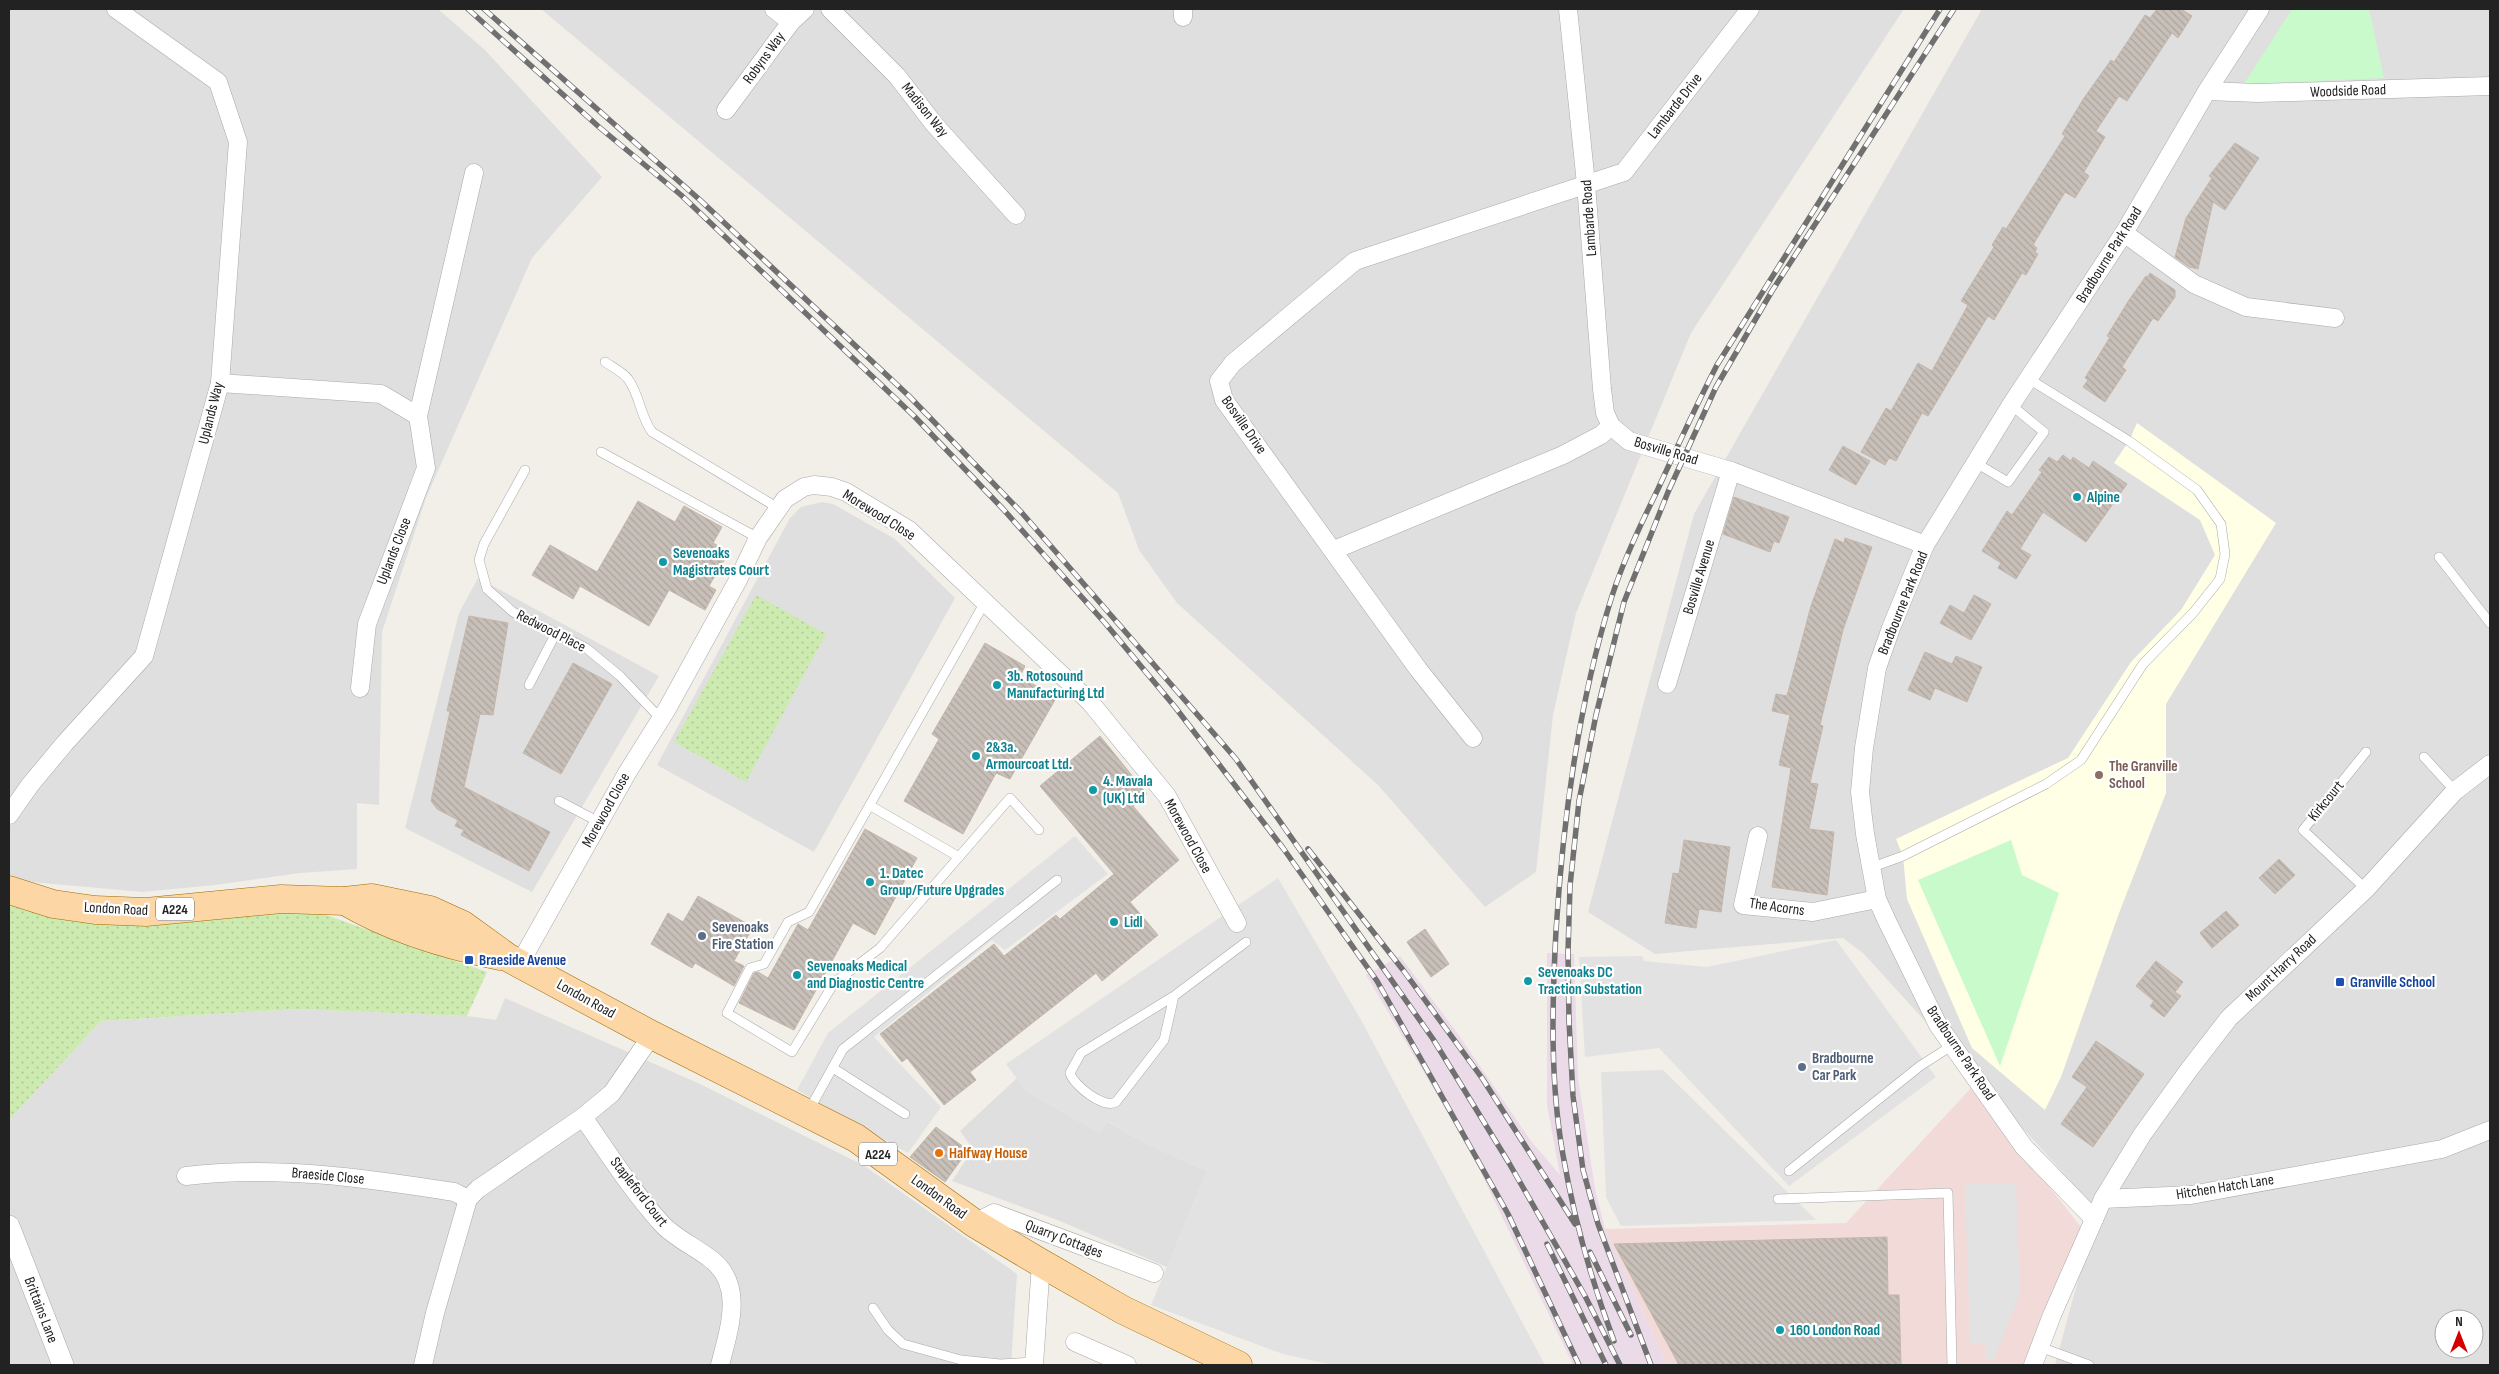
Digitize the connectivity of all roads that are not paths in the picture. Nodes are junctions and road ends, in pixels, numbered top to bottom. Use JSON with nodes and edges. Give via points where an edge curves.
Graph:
{"nodes":[{"id":1,"x":116,"y":9,"type":"edge"},
{"id":2,"x":774,"y":9,"type":"edge"},
{"id":3,"x":805,"y":9,"type":"edge"},
{"id":4,"x":830,"y":9,"type":"edge"},
{"id":5,"x":1568,"y":9,"type":"edge"},
{"id":6,"x":1750,"y":9,"type":"edge"},
{"id":7,"x":2260,"y":9,"type":"edge"},
{"id":8,"x":791,"y":22,"type":"junction"},
{"id":9,"x":2490,"y":86,"type":"edge"},
{"id":10,"x":2206,"y":91,"type":"junction"},
{"id":11,"x":726,"y":110,"type":"dead end"},
{"id":12,"x":474,"y":173,"type":"dead end"},
{"id":13,"x":1586,"y":184,"type":"junction"},
{"id":14,"x":1016,"y":215,"type":"dead end"},
{"id":15,"x":2124,"y":233,"type":"junction"},
{"id":16,"x":2334,"y":318,"type":"dead end"},
{"id":17,"x":606,"y":362,"type":"dead end"},
{"id":18,"x":2029,"y":379,"type":"junction"},
{"id":19,"x":220,"y":383,"type":"junction"},
{"id":20,"x":2011,"y":405,"type":"junction"},
{"id":21,"x":418,"y":416,"type":"junction"},
{"id":22,"x":1611,"y":426,"type":"junction"},
{"id":23,"x":601,"y":452,"type":"dead end"},
{"id":24,"x":1976,"y":463,"type":"junction"},
{"id":25,"x":525,"y":470,"type":"dead end"},
{"id":26,"x":1731,"y":471,"type":"junction"},
{"id":27,"x":778,"y":508,"type":"junction"},
{"id":28,"x":758,"y":538,"type":"junction"},
{"id":29,"x":1925,"y":545,"type":"junction"},
{"id":30,"x":1334,"y":550,"type":"junction"},
{"id":31,"x":2439,"y":557,"type":"dead end"},
{"id":32,"x":985,"y":602,"type":"junction"},
{"id":33,"x":2490,"y":623,"type":"edge"},
{"id":34,"x":556,"y":633,"type":"junction"},
{"id":35,"x":1666,"y":684,"type":"dead end"},
{"id":36,"x":529,"y":685,"type":"dead end"},
{"id":37,"x":360,"y":688,"type":"dead end"},
{"id":38,"x":661,"y":719,"type":"junction"},
{"id":39,"x":1473,"y":738,"type":"dead end"},
{"id":40,"x":2366,"y":752,"type":"dead end"},
{"id":41,"x":2424,"y":757,"type":"dead end"},
{"id":42,"x":2490,"y":764,"type":"edge"},
{"id":43,"x":2455,"y":791,"type":"junction"},
{"id":44,"x":559,"y":801,"type":"dead end"},
{"id":45,"x":871,"y":806,"type":"junction"},
{"id":46,"x":9,"y":815,"type":"edge"},
{"id":47,"x":599,"y":822,"type":"junction"},
{"id":48,"x":1039,"y":830,"type":"dead end"},
{"id":49,"x":1758,"y":836,"type":"dead end"},
{"id":50,"x":959,"y":857,"type":"junction"},
{"id":51,"x":1870,"y":868,"type":"junction"},
{"id":52,"x":1057,"y":880,"type":"dead end"},
{"id":53,"x":2366,"y":889,"type":"junction"},
{"id":54,"x":9,"y":890,"type":"edge"},
{"id":55,"x":1877,"y":900,"type":"junction"},
{"id":56,"x":1237,"y":923,"type":"dead end"},
{"id":57,"x":1246,"y":942,"type":"dead end"},
{"id":58,"x":514,"y":960,"type":"junction"},
{"id":59,"x":1174,"y":996,"type":"junction"},
{"id":60,"x":652,"y":1035,"type":"junction"},
{"id":61,"x":1954,"y":1045,"type":"junction"},
{"id":62,"x":832,"y":1068,"type":"junction"},
{"id":63,"x":808,"y":1112,"type":"junction"},
{"id":64,"x":905,"y":1114,"type":"dead end"},
{"id":65,"x":582,"y":1117,"type":"junction"},
{"id":66,"x":2490,"y":1130,"type":"edge"},
{"id":67,"x":1789,"y":1171,"type":"dead end"},
{"id":68,"x":186,"y":1176,"type":"dead end"},
{"id":69,"x":468,"y":1199,"type":"junction"},
{"id":70,"x":1778,"y":1199,"type":"dead end"},
{"id":71,"x":2102,"y":1199,"type":"junction"},
{"id":72,"x":2094,"y":1219,"type":"junction"},
{"id":73,"x":974,"y":1222,"type":"junction"},
{"id":74,"x":11,"y":1239,"type":"edge"},
{"id":75,"x":1041,"y":1263,"type":"junction"},
{"id":76,"x":1154,"y":1273,"type":"dead end"},
{"id":77,"x":873,"y":1308,"type":"dead end"},
{"id":78,"x":1075,"y":1342,"type":"dead end"},
{"id":79,"x":2040,"y":1347,"type":"junction"},
{"id":80,"x":1034,"y":1364,"type":"edge"},
{"id":81,"x":62,"y":1365,"type":"edge"},
{"id":82,"x":423,"y":1365,"type":"edge"},
{"id":83,"x":720,"y":1365,"type":"edge"},
{"id":84,"x":1127,"y":1365,"type":"edge"},
{"id":85,"x":1238,"y":1365,"type":"edge"},
{"id":86,"x":1952,"y":1365,"type":"edge"},
{"id":87,"x":2034,"y":1365,"type":"edge"},
{"id":88,"x":2090,"y":1365,"type":"edge"}],
"edges":[{"from":1,"to":19,"type":"street","name":"Uplands Way","via":[[218,82],[238,142]]},
{"from":2,"to":8,"type":"street"},
{"from":3,"to":8,"type":"street","name":"Robyns Way"},
{"from":4,"to":14,"type":"street","name":"Madison Way","via":[[897,76],[934,124]]},
{"from":5,"to":13,"type":"street","name":"Lambarde Road"},
{"from":6,"to":13,"type":"street","name":"Lambarde Drive","via":[[1624,172]]},
{"from":7,"to":10,"type":"street","name":"Bradbourne Park Road"},
{"from":8,"to":11,"type":"street","name":"Robyns Way"},
{"from":9,"to":10,"type":"street","name":"Woodside Road","via":[[2258,94]]},
{"from":10,"to":15,"type":"street","name":"Bradbourne Park Road"},
{"from":12,"to":21,"type":"street","name":"Uplands Close"},
{"from":13,"to":22,"type":"street","name":"Lambarde Road","via":[[1602,389]]},
{"from":13,"to":30,"type":"street","name":"Bosville Drive","via":[[1355,261],[1223,373],[1219,381],[1224,400]]},
{"from":15,"to":16,"type":"street","via":[[2194,284],[2246,307]]},
{"from":15,"to":18,"type":"street","name":"Bradbourne Park Road"},
{"from":17,"to":27,"type":"lane","via":[[626,377],[638,400],[645,424],[652,432]]},
{"from":18,"to":20,"type":"street","name":"Bradbourne Park Road"},
{"from":18,"to":51,"type":"lane","via":[[2129,441],[2197,490],[2221,524],[2225,554],[2220,579],[2193,613],[2143,664],[2082,760],[2046,784],[1903,856]]},
{"from":19,"to":21,"type":"street","via":[[381,394]]},
{"from":19,"to":46,"type":"street","name":"Uplands Way","via":[[144,656],[65,743]]},
{"from":20,"to":24,"type":"street","name":"Bradbourne Park Road"},
{"from":20,"to":24,"type":"lane","via":[[2044,432],[2008,482]]},
{"from":21,"to":37,"type":"street","name":"Uplands Close","via":[[426,468],[367,624]]},
{"from":22,"to":26,"type":"street","name":"Bosville Road","via":[[1629,441]]},
{"from":22,"to":30,"type":"street","via":[[1601,435],[1563,455]]},
{"from":23,"to":28,"type":"lane"},
{"from":24,"to":29,"type":"street","name":"Bradbourne Park Road"},
{"from":25,"to":34,"type":"lane","name":"Redwood Place","via":[[484,544],[479,560],[487,588],[513,612]]},
{"from":26,"to":29,"type":"street","name":"Bosville Road"},
{"from":26,"to":35,"type":"street","name":"Bosville Avenue"},
{"from":27,"to":28,"type":"street","name":"Morewood Close"},
{"from":27,"to":32,"type":"street","name":"Morewood Close","via":[[785,499],[804,487],[824,485],[846,492],[909,530]]},
{"from":28,"to":38,"type":"street","name":"Morewood Close"},
{"from":29,"to":51,"type":"street","name":"Bradbourne Park Road","via":[[1877,668],[1869,707],[1860,792]]},
{"from":30,"to":39,"type":"street","name":"Bosville Drive","via":[[1418,669]]},
{"from":31,"to":33,"type":"lane"},
{"from":32,"to":45,"type":"lane"},
{"from":32,"to":56,"type":"street","name":"Morewood Close","via":[[1090,702],[1140,761],[1167,796]]},
{"from":34,"to":36,"type":"lane"},
{"from":34,"to":38,"type":"lane","name":"Redwood Place","via":[[586,648],[602,661]]},
{"from":38,"to":47,"type":"street","name":"Morewood Close"},
{"from":40,"to":53,"type":"lane","name":"Kirkcourt","via":[[2303,830]]},
{"from":41,"to":43,"type":"lane"},
{"from":42,"to":43,"type":"street","name":"Mount Harry Road"},
{"from":43,"to":53,"type":"street","name":"Mount Harry Road"},
{"from":44,"to":47,"type":"lane"},
{"from":45,"to":50,"type":"lane"},
{"from":45,"to":50,"type":"lane","via":[[809,912],[788,922],[764,964],[750,968],[727,1014],[792,1052],[834,983],[880,948]]},
{"from":47,"to":58,"type":"street","name":"Morewood Close"},
{"from":48,"to":50,"type":"lane","via":[[1010,798]]},
{"from":49,"to":55,"type":"street","name":"The Acorns","via":[[1743,905],[1813,912]]},
{"from":51,"to":55,"type":"street","name":"Bradbourne Park Road"},
{"from":52,"to":62,"type":"lane","via":[[843,1049]]},
{"from":53,"to":71,"type":"street","name":"Mount Harry Road","via":[[2229,1018],[2142,1135]]},
{"from":54,"to":58,"type":"main road","name":"London Road","number":"A224","via":[[53,904],[146,912],[281,899],[372,898],[430,910],[463,925]]},
{"from":55,"to":61,"type":"street","name":"Bradbourne Park Road","via":[[1938,1024]]},
{"from":57,"to":59,"type":"lane"},
{"from":58,"to":60,"type":"main road","name":"London Road","number":"A224"},
{"from":59,"to":59,"type":"lane","via":[[1164,1040],[1116,1102],[1103,1104],[1072,1080],[1070,1073],[1081,1053]]},
{"from":60,"to":63,"type":"main road","name":"London Road","number":"A224"},
{"from":60,"to":65,"type":"street","via":[[612,1093]]},
{"from":61,"to":67,"type":"lane","via":[[1920,1066]]},
{"from":61,"to":72,"type":"street","name":"Bradbourne Park Road","via":[[2024,1147]]},
{"from":62,"to":63,"type":"lane"},
{"from":62,"to":64,"type":"lane"},
{"from":63,"to":73,"type":"main road","name":"London Road","number":"A224","via":[[856,1138]]},
{"from":65,"to":69,"type":"street"},
{"from":65,"to":83,"type":"street","name":"Stapleford Court","via":[[665,1227],[711,1258],[723,1272],[732,1297],[733,1311]]},
{"from":66,"to":71,"type":"street","name":"Hitchen Hatch Lane","via":[[2442,1149],[2191,1195]]},
{"from":68,"to":69,"type":"street","name":"Braeside Close","via":[[275,1171],[331,1175],[454,1192]]},
{"from":69,"to":82,"type":"street"},
{"from":70,"to":86,"type":"lane","via":[[1948,1193]]},
{"from":71,"to":72,"type":"street"},
{"from":72,"to":79,"type":"street"},
{"from":73,"to":75,"type":"main road","name":"London Road","number":"A224"},
{"from":73,"to":76,"type":"street","name":"Quarry Cottages","via":[[994,1212]]},
{"from":74,"to":81,"type":"street","name":"Brittains Lane"},
{"from":75,"to":80,"type":"street"},
{"from":75,"to":85,"type":"main road","name":"London Road","number":"A224","via":[[1123,1310]]},
{"from":77,"to":80,"type":"lane","via":[[888,1330],[903,1344],[961,1360]]},
{"from":78,"to":84,"type":"street"},
{"from":79,"to":87,"type":"street"},
{"from":79,"to":88,"type":"lane"}]}
